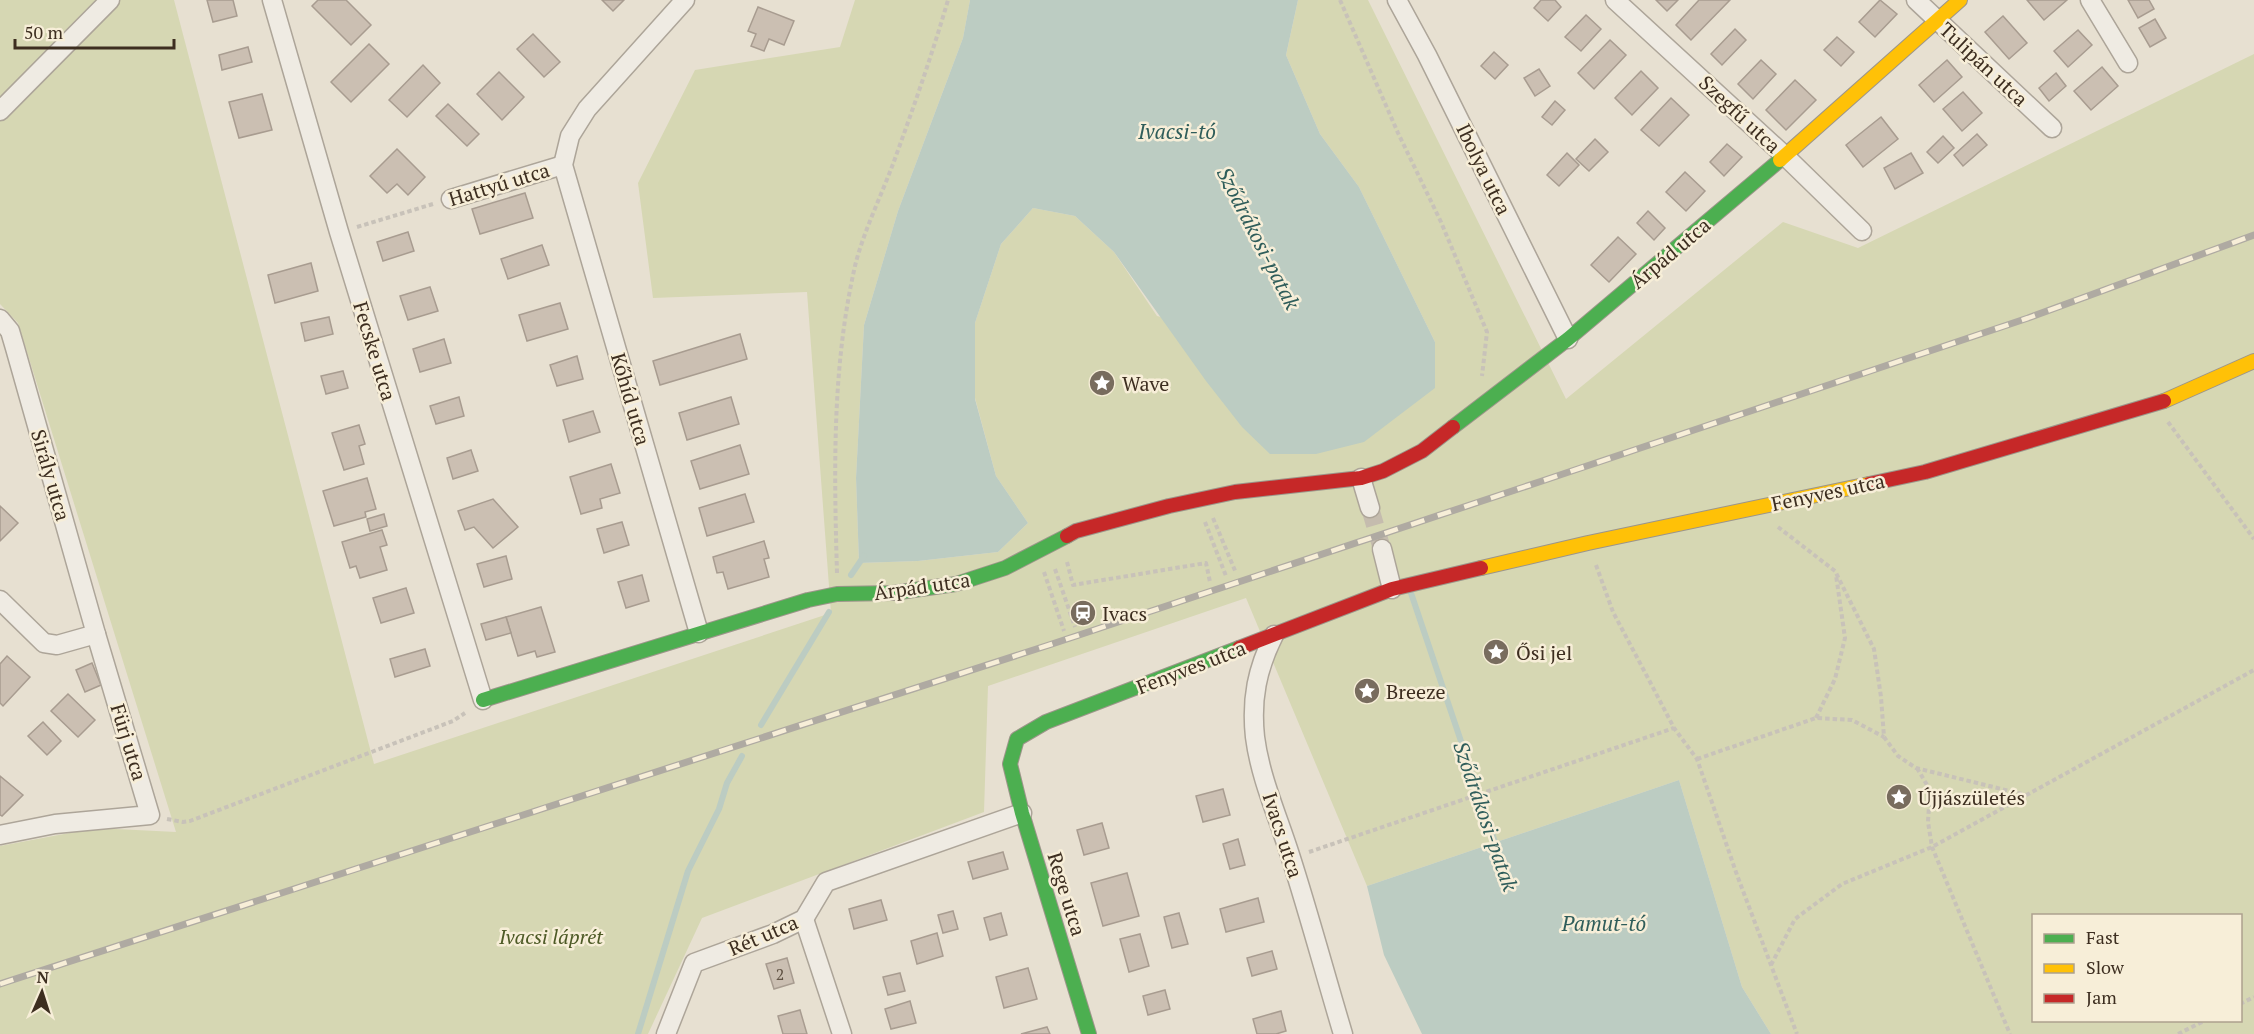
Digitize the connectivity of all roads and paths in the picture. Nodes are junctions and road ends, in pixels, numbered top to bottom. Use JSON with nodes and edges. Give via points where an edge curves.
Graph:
{"nodes":[{"id":1,"x":110,"y":0,"type":"edge"},
{"id":2,"x":272,"y":0,"type":"edge"},
{"id":3,"x":685,"y":0,"type":"edge"},
{"id":4,"x":948,"y":0,"type":"edge"},
{"id":5,"x":1340,"y":0,"type":"edge"},
{"id":6,"x":1397,"y":0,"type":"edge"},
{"id":7,"x":1615,"y":0,"type":"edge"},
{"id":8,"x":1916,"y":0,"type":"edge"},
{"id":9,"x":1960,"y":0,"type":"edge"},
{"id":10,"x":2090,"y":0,"type":"edge"},
{"id":11,"x":1937,"y":19,"type":"junction"},
{"id":12,"x":2128,"y":63,"type":"dead end"},
{"id":13,"x":0,"y":111,"type":"edge"},
{"id":14,"x":2052,"y":128,"type":"dead end"},
{"id":15,"x":1785,"y":156,"type":"junction"},
{"id":16,"x":563,"y":165,"type":"junction"},
{"id":17,"x":451,"y":199,"type":"joint"},
{"id":18,"x":1862,"y":231,"type":"dead end"},
{"id":19,"x":339,"y":232,"type":"junction"},
{"id":20,"x":0,"y":319,"type":"edge"},
{"id":21,"x":1568,"y":339,"type":"junction"},
{"id":22,"x":2254,"y":361,"type":"edge"},
{"id":23,"x":2156,"y":404,"type":"junction"},
{"id":24,"x":1479,"y":407,"type":"junction"},
{"id":25,"x":1361,"y":478,"type":"junction"},
{"id":26,"x":1370,"y":508,"type":"tunnel mouth"},
{"id":27,"x":1754,"y":508,"type":"junction"},
{"id":28,"x":1212,"y":516,"type":"dead end"},
{"id":29,"x":1204,"y":519,"type":"dead end"},
{"id":30,"x":1060,"y":538,"type":"junction"},
{"id":31,"x":2254,"y":539,"type":"edge"},
{"id":32,"x":1588,"y":543,"type":"junction"},
{"id":33,"x":1382,"y":549,"type":"tunnel mouth"},
{"id":34,"x":1055,"y":569,"type":"dead end"},
{"id":35,"x":1835,"y":571,"type":"junction"},
{"id":36,"x":1045,"y":573,"type":"dead end"},
{"id":37,"x":1236,"y":573,"type":"dead end"},
{"id":38,"x":1226,"y":576,"type":"dead end"},
{"id":39,"x":1210,"y":582,"type":"dead end"},
{"id":40,"x":1392,"y":589,"type":"junction"},
{"id":41,"x":837,"y":594,"type":"junction"},
{"id":42,"x":0,"y":600,"type":"edge"},
{"id":43,"x":1075,"y":627,"type":"dead end"},
{"id":44,"x":1064,"y":631,"type":"dead end"},
{"id":45,"x":699,"y":633,"type":"junction"},
{"id":46,"x":96,"y":634,"type":"junction"},
{"id":47,"x":1274,"y":636,"type":"junction"},
{"id":48,"x":2254,"y":670,"type":"edge"},
{"id":49,"x":483,"y":700,"type":"junction"},
{"id":50,"x":1816,"y":718,"type":"junction"},
{"id":51,"x":1674,"y":728,"type":"junction"},
{"id":52,"x":1884,"y":737,"type":"junction"},
{"id":53,"x":1697,"y":759,"type":"junction"},
{"id":54,"x":1010,"y":764,"type":"joint"},
{"id":55,"x":1916,"y":768,"type":"junction"},
{"id":56,"x":2026,"y":795,"type":"junction"},
{"id":57,"x":1022,"y":813,"type":"junction"},
{"id":58,"x":150,"y":815,"type":"junction"},
{"id":59,"x":0,"y":835,"type":"edge"},
{"id":60,"x":1932,"y":848,"type":"junction"},
{"id":61,"x":1291,"y":858,"type":"junction"},
{"id":62,"x":804,"y":919,"type":"junction"},
{"id":63,"x":1771,"y":965,"type":"junction"},
{"id":64,"x":2202,"y":1022,"type":"edge"},
{"id":65,"x":666,"y":1034,"type":"edge"},
{"id":66,"x":842,"y":1034,"type":"edge"},
{"id":67,"x":1089,"y":1034,"type":"edge"},
{"id":68,"x":1343,"y":1034,"type":"edge"},
{"id":69,"x":1797,"y":1034,"type":"edge"},
{"id":70,"x":2010,"y":1034,"type":"edge"},
{"id":71,"x":2178,"y":1034,"type":"edge"}],
"edges":[{"from":1,"to":13,"type":"street"},
{"from":2,"to":19,"type":"street","name":"Fecske utca"},
{"from":3,"to":16,"type":"street","name":"Hattyú utca","via":[[587,109],[570,136]]},
{"from":4,"to":41,"type":"path","via":[[928,68],[856,263],[842,328],[835,437]]},
{"from":5,"to":24,"type":"path","via":[[1487,332]]},
{"from":6,"to":21,"type":"street","name":"Ibolya utca"},
{"from":7,"to":15,"type":"street","name":"Szegfű utca"},
{"from":8,"to":11,"type":"street","name":"Tulipán utca"},
{"from":9,"to":11,"type":"street","name":"Árpád utca"},
{"from":10,"to":12,"type":"street"},
{"from":11,"to":14,"type":"street","name":"Tulipán utca"},
{"from":11,"to":15,"type":"street","name":"Árpád utca"},
{"from":15,"to":18,"type":"street","name":"Szegfű utca"},
{"from":15,"to":21,"type":"street","name":"Árpád utca"},
{"from":16,"to":17,"type":"street","name":"Hattyú utca"},
{"from":16,"to":45,"type":"street","name":"Kőhíd utca"},
{"from":17,"to":19,"type":"path","name":"Hattyú utca"},
{"from":19,"to":49,"type":"street","name":"Fecske utca"},
{"from":20,"to":46,"type":"street","name":"Sirály utca","via":[[10,331]]},
{"from":21,"to":24,"type":"street","name":"Árpád utca"},
{"from":22,"to":23,"type":"street","name":"Fenyves utca"},
{"from":23,"to":27,"type":"street","name":"Fenyves utca","via":[[1925,472]]},
{"from":23,"to":31,"type":"path"},
{"from":24,"to":25,"type":"street","name":"Árpád utca","via":[[1422,451]]},
{"from":25,"to":26,"type":"street"},
{"from":25,"to":30,"type":"street","name":"Árpád utca","via":[[1235,492],[1169,506]]},
{"from":27,"to":32,"type":"street","name":"Fenyves utca"},
{"from":27,"to":35,"type":"path"},
{"from":28,"to":37,"type":"path"},
{"from":29,"to":38,"type":"path"},
{"from":30,"to":39,"type":"path","via":[[1073,585],[1206,563]]},
{"from":30,"to":41,"type":"street","name":"Árpád utca","via":[[1005,568],[956,584],[893,593]]},
{"from":32,"to":40,"type":"street","name":"Fenyves utca"},
{"from":32,"to":51,"type":"path","via":[[1613,612]]},
{"from":33,"to":40,"type":"street"},
{"from":34,"to":43,"type":"path"},
{"from":35,"to":50,"type":"path","via":[[1845,638],[1835,679]]},
{"from":35,"to":52,"type":"path","via":[[1874,649]]},
{"from":36,"to":44,"type":"path"},
{"from":40,"to":47,"type":"street","name":"Fenyves utca"},
{"from":41,"to":45,"type":"street","name":"Árpád utca"},
{"from":42,"to":46,"type":"street","via":[[44,643],[57,645]]},
{"from":45,"to":49,"type":"street","name":"Árpád utca"},
{"from":46,"to":58,"type":"street","name":"Fürj utca"},
{"from":47,"to":54,"type":"street","name":"Fenyves utca","via":[[1046,722],[1017,739]]},
{"from":47,"to":61,"type":"street","name":"Ivacs utca","via":[[1256,684],[1255,737]]},
{"from":48,"to":56,"type":"path"},
{"from":49,"to":58,"type":"path","via":[[453,721],[190,821],[176,822]]},
{"from":50,"to":52,"type":"path","via":[[1852,720]]},
{"from":50,"to":53,"type":"path"},
{"from":51,"to":53,"type":"path"},
{"from":51,"to":61,"type":"path"},
{"from":52,"to":55,"type":"path","via":[[1898,756]]},
{"from":53,"to":63,"type":"path"},
{"from":54,"to":57,"type":"street","name":"Rege utca"},
{"from":55,"to":56,"type":"path"},
{"from":55,"to":60,"type":"path","via":[[1930,790],[1928,822]]},
{"from":56,"to":60,"type":"path"},
{"from":57,"to":62,"type":"street","name":"Rét utca","via":[[825,882]]},
{"from":57,"to":67,"type":"street","name":"Rege utca"},
{"from":58,"to":59,"type":"street","via":[[55,824]]},
{"from":60,"to":63,"type":"path","via":[[1842,884],[1795,919]]},
{"from":60,"to":70,"type":"path"},
{"from":61,"to":68,"type":"street","name":"Ivacs utca"},
{"from":62,"to":65,"type":"street","name":"Rét utca","via":[[694,963]]},
{"from":62,"to":66,"type":"street"},
{"from":63,"to":69,"type":"path"},
{"from":64,"to":71,"type":"path"}]}
